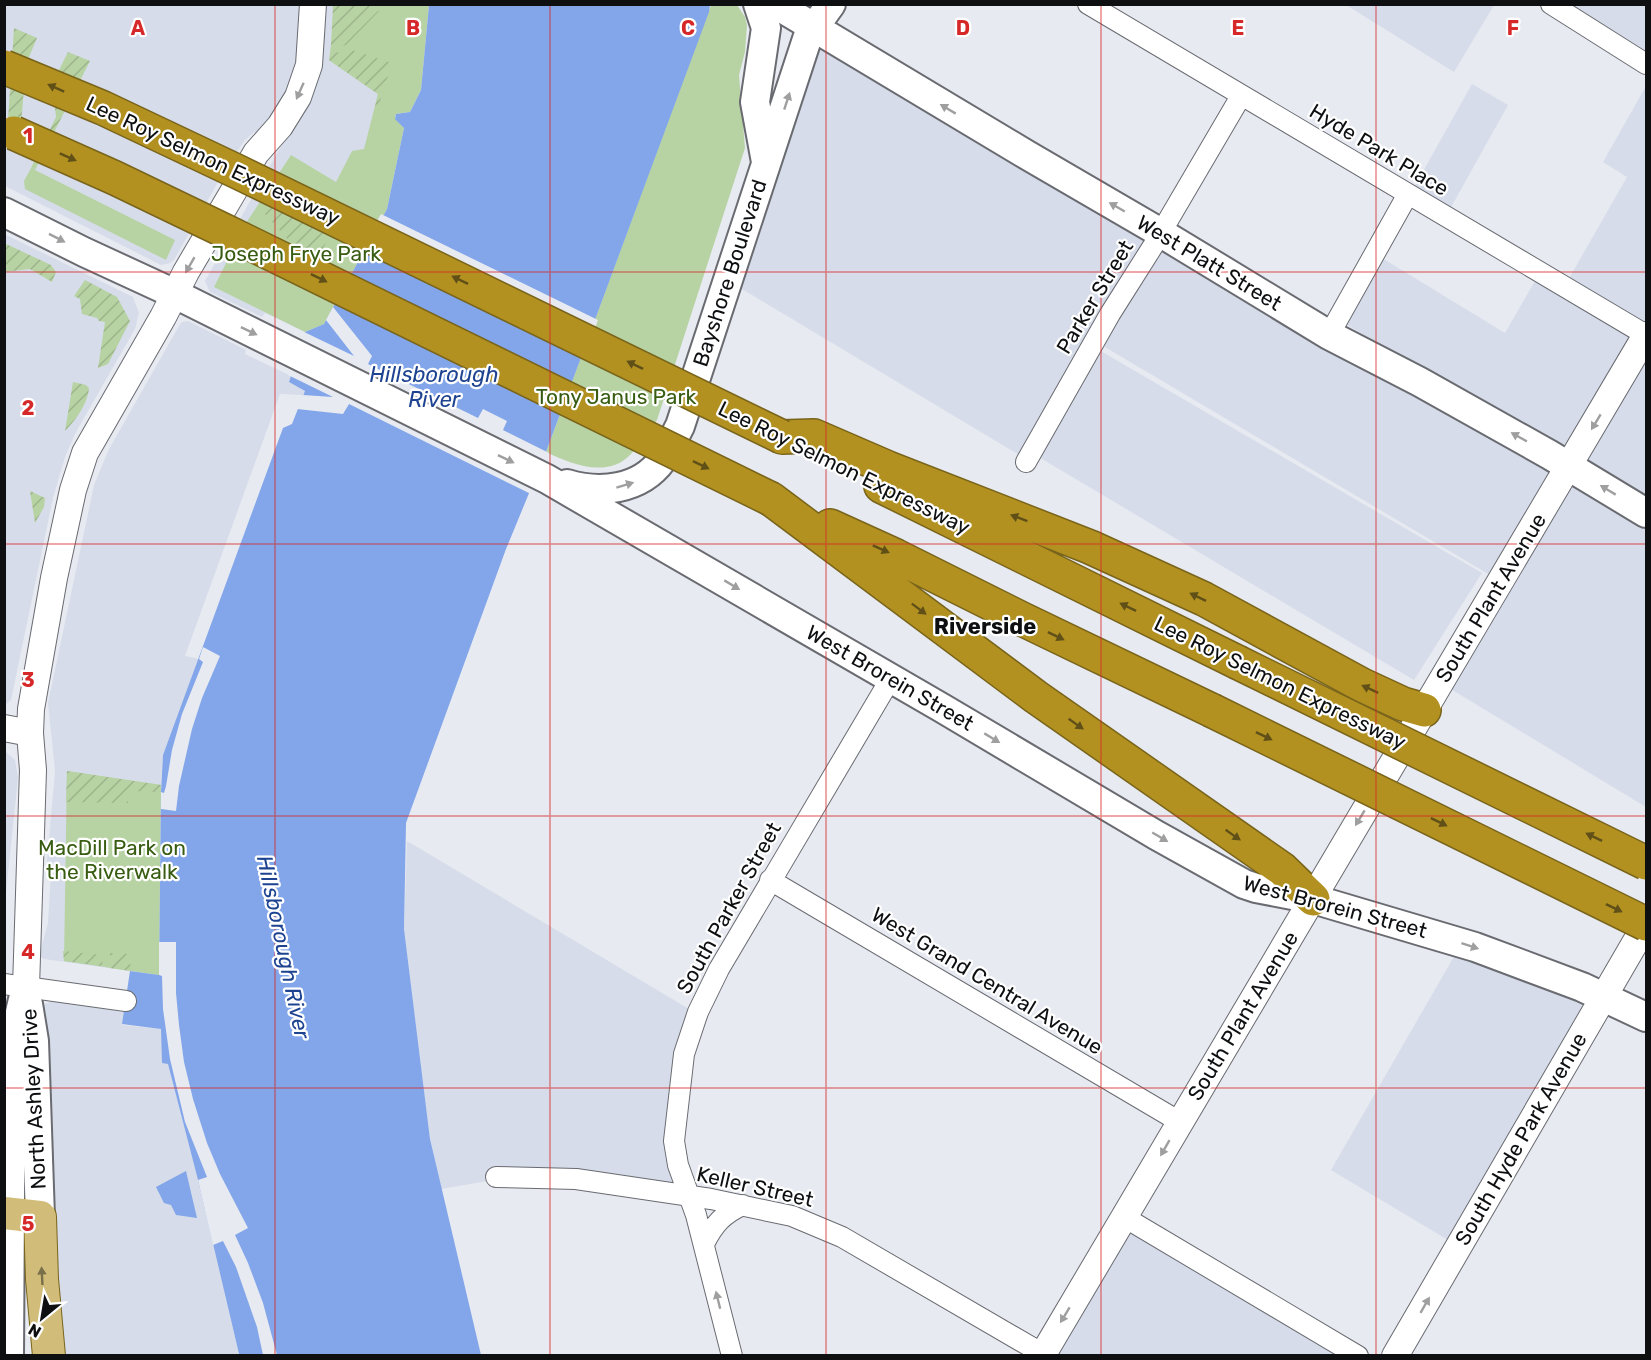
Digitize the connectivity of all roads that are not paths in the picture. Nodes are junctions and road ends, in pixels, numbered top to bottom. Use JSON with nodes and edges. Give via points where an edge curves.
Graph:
{"nodes":[{"id":1,"x":313,"y":4,"type":"edge"},
{"id":2,"x":831,"y":4,"type":"edge"},
{"id":3,"x":1088,"y":4,"type":"edge"},
{"id":4,"x":1551,"y":4,"type":"edge"},
{"id":5,"x":773,"y":7,"type":"edge"},
{"id":6,"x":813,"y":28,"type":"junction"},
{"id":7,"x":1647,"y":64,"type":"edge"},
{"id":8,"x":4,"y":67,"type":"edge"},
{"id":9,"x":1241,"y":96,"type":"junction"},
{"id":10,"x":8,"y":131,"type":"edge"},
{"id":11,"x":766,"y":164,"type":"junction"},
{"id":12,"x":1408,"y":194,"type":"junction"},
{"id":13,"x":4,"y":212,"type":"edge"},
{"id":14,"x":1161,"y":233,"type":"junction"},
{"id":15,"x":186,"y":299,"type":"junction"},
{"id":16,"x":1329,"y":335,"type":"junction"},
{"id":17,"x":1646,"y":335,"type":"edge"},
{"id":18,"x":782,"y":437,"type":"junction"},
{"id":19,"x":1026,"y":462,"type":"dead end"},
{"id":20,"x":1569,"y":466,"type":"junction"},
{"id":21,"x":548,"y":479,"type":"junction"},
{"id":22,"x":771,"y":499,"type":"junction"},
{"id":23,"x":1647,"y":513,"type":"edge"},
{"id":24,"x":891,"y":678,"type":"junction"},
{"id":25,"x":1424,"y":710,"type":"junction"},
{"id":26,"x":4,"y":728,"type":"edge"},
{"id":27,"x":30,"y":733,"type":"junction"},
{"id":28,"x":1647,"y":863,"type":"edge"},
{"id":29,"x":770,"y":880,"type":"junction"},
{"id":30,"x":1313,"y":899,"type":"junction"},
{"id":31,"x":1647,"y":924,"type":"edge"},
{"id":32,"x":15,"y":986,"type":"edge"},
{"id":33,"x":1604,"y":996,"type":"junction"},
{"id":34,"x":126,"y":1001,"type":"dead end"},
{"id":35,"x":1647,"y":1017,"type":"edge"},
{"id":36,"x":1180,"y":1122,"type":"junction"},
{"id":37,"x":496,"y":1177,"type":"dead end"},
{"id":38,"x":689,"y":1195,"type":"junction"},
{"id":39,"x":743,"y":1205,"type":"junction"},
{"id":40,"x":7,"y":1213,"type":"edge"},
{"id":41,"x":40,"y":1217,"type":"junction"},
{"id":42,"x":1124,"y":1217,"type":"junction"},
{"id":43,"x":704,"y":1244,"type":"junction"},
{"id":44,"x":1042,"y":1355,"type":"edge"},
{"id":45,"x":9,"y":1356,"type":"edge"},
{"id":46,"x":49,"y":1356,"type":"edge"},
{"id":47,"x":732,"y":1356,"type":"edge"},
{"id":48,"x":1358,"y":1356,"type":"edge"},
{"id":49,"x":1395,"y":1356,"type":"edge"}],
"edges":[{"from":1,"to":15,"type":"street","one_way":true,"via":[[309,65],[298,97],[256,153]]},
{"from":2,"to":6,"type":"main road","name":"Bayshore Boulevard"},
{"from":3,"to":9,"type":"street","name":"Hyde Park Place"},
{"from":4,"to":7,"type":"street"},
{"from":5,"to":6,"type":"main road","name":"West Platt Street"},
{"from":5,"to":11,"type":"main road","via":[[765,33],[755,102]]},
{"from":11,"to":6,"type":"main road","name":"Bayshore Boulevard","one_way":true},
{"from":14,"to":6,"type":"main road","name":"West Platt Street","one_way":true},
{"from":18,"to":8,"type":"highway","name":"Lee Roy Selmon Expressway","one_way":true,"bridge":true,"via":[[227,166]]},
{"from":9,"to":12,"type":"street","name":"Hyde Park Place"},
{"from":9,"to":14,"type":"street","name":"Parker Street"},
{"from":10,"to":22,"type":"highway","one_way":true,"bridge":true,"via":[[215,226]]},
{"from":21,"to":11,"type":"main road","name":"Bayshore Boulevard","one_way":true,"via":[[602,490],[629,484],[652,471],[662,460],[680,426]]},
{"from":12,"to":16,"type":"street"},
{"from":12,"to":17,"type":"street","name":"Hyde Park Place"},
{"from":13,"to":15,"type":"main road","name":"West Brorein Street","one_way":true},
{"from":14,"to":16,"type":"main road","name":"West Platt Street"},
{"from":14,"to":19,"type":"street","name":"Parker Street"},
{"from":15,"to":21,"type":"main road","name":"West Brorein Street","one_way":true},
{"from":15,"to":27,"type":"street","via":[[85,453],[54,578]]},
{"from":20,"to":16,"type":"main road","name":"West Platt Street","one_way":true},
{"from":17,"to":20,"type":"street","name":"South Plant Avenue","one_way":true},
{"from":25,"to":18,"type":"highway","one_way":true,"via":[[1362,685],[1212,603],[1079,542],[813,436]]},
{"from":28,"to":18,"type":"highway","name":"Lee Roy Selmon Expressway","one_way":true,"bridge":true},
{"from":23,"to":20,"type":"main road","name":"West Platt Street","one_way":true},
{"from":20,"to":25,"type":"street","name":"South Plant Avenue"},
{"from":21,"to":24,"type":"main road","name":"West Brorein Street","one_way":true},
{"from":22,"to":30,"type":"highway","one_way":true,"via":[[1036,697],[1282,869]]},
{"from":22,"to":31,"type":"highway","one_way":true,"bridge":true,"via":[[896,556]]},
{"from":24,"to":29,"type":"street","name":"South Parker Street"},
{"from":24,"to":30,"type":"main road","name":"West Brorein Street","one_way":true,"via":[[1219,871],[1257,888]]},
{"from":25,"to":30,"type":"street","name":"South Plant Avenue","one_way":true},
{"from":26,"to":27,"type":"street"},
{"from":27,"to":32,"type":"street","via":[[33,770]]},
{"from":29,"to":36,"type":"street","name":"West Grand Central Avenue"},
{"from":29,"to":38,"type":"street","name":"South Parker Street","via":[[711,983],[684,1054],[674,1141]]},
{"from":30,"to":33,"type":"main road","name":"West Brorein Street","one_way":true,"via":[[1475,947]]},
{"from":30,"to":36,"type":"street","name":"South Plant Avenue"},
{"from":31,"to":33,"type":"street","name":"South Hyde Park Avenue"},
{"from":32,"to":34,"type":"street"},
{"from":32,"to":40,"type":"main road"},
{"from":32,"to":41,"type":"main road","name":"North Ashley Drive","via":[[34,1041]]},
{"from":33,"to":35,"type":"main road","name":"West Brorein Street"},
{"from":49,"to":33,"type":"street","name":"South Hyde Park Avenue","one_way":true},
{"from":36,"to":42,"type":"street","name":"South Plant Avenue","one_way":true},
{"from":37,"to":38,"type":"street","name":"Keller Street","via":[[576,1179]]},
{"from":38,"to":39,"type":"street","name":"Keller Street"},
{"from":38,"to":43,"type":"street","name":"South Parker Street"},
{"from":39,"to":43,"type":"street","via":[[718,1220]]},
{"from":39,"to":44,"type":"street","name":"Keller Street","via":[[792,1216],[842,1237]]},
{"from":40,"to":41,"type":"main road"},
{"from":40,"to":45,"type":"main road"},
{"from":46,"to":41,"type":"main road","name":"North Ashley Drive","one_way":true},
{"from":42,"to":44,"type":"street","name":"South Plant Avenue","one_way":true},
{"from":42,"to":48,"type":"street"},
{"from":47,"to":43,"type":"street","name":"South Parker Street","one_way":true}]}
